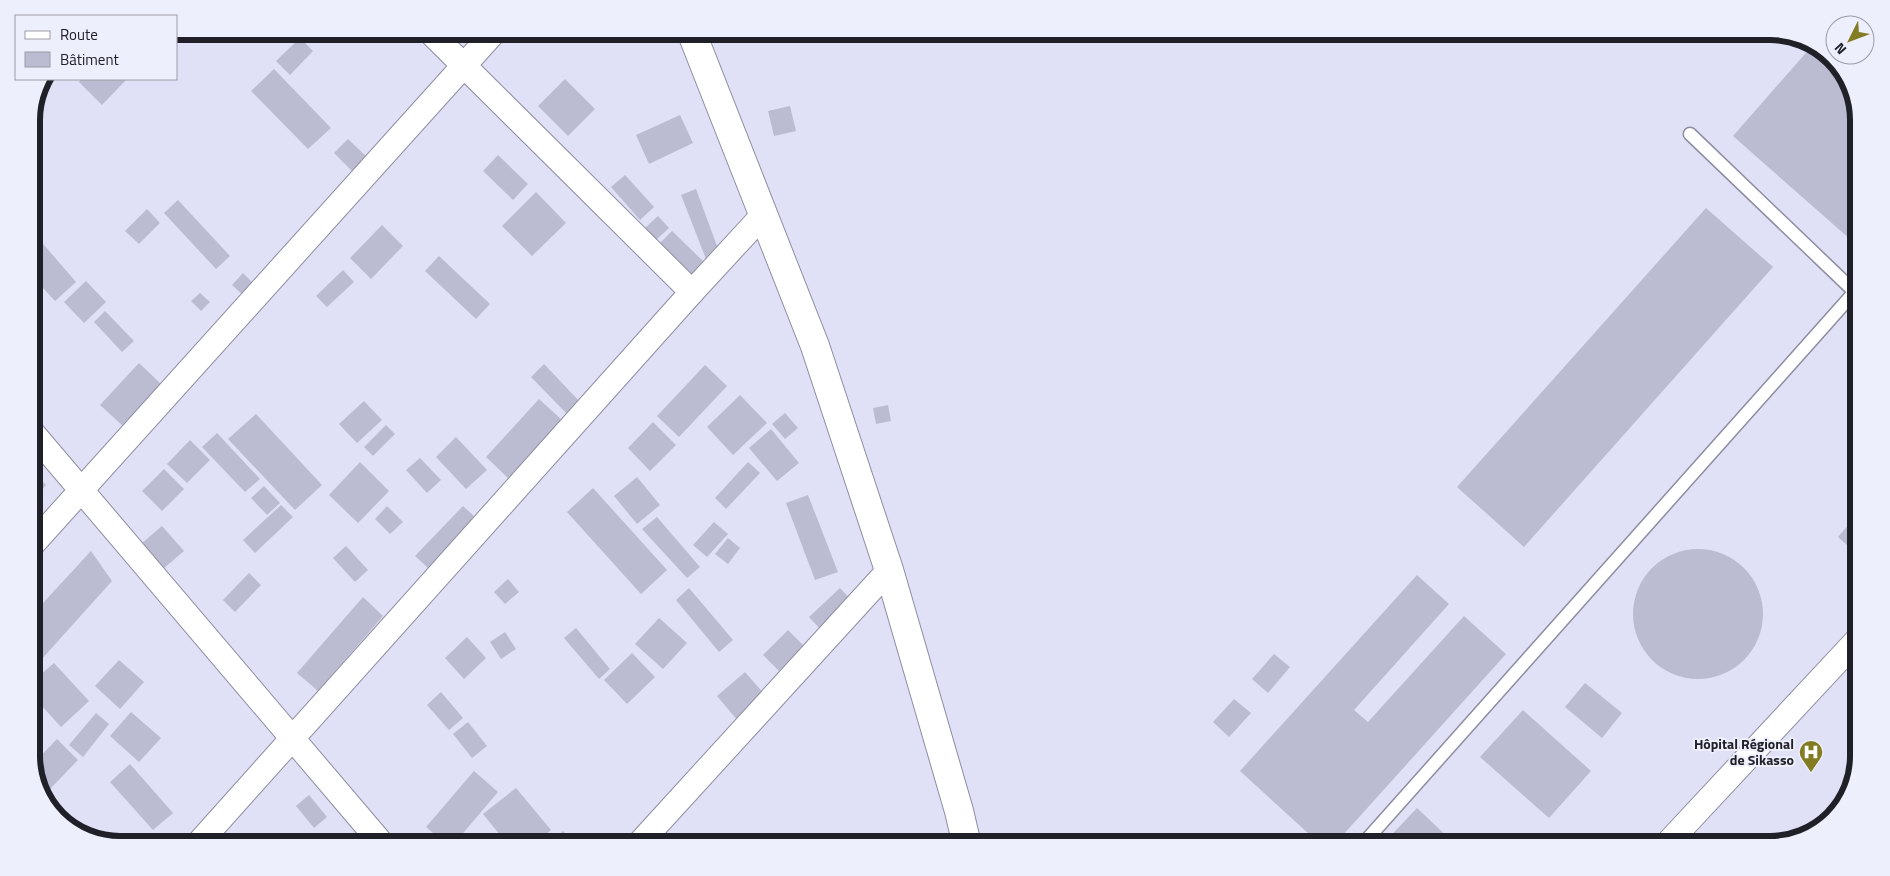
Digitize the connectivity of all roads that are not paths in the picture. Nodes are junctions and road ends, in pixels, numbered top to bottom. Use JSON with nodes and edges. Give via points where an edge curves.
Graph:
{"nodes":[{"id":1,"x":438,"y":40,"type":"edge"},
{"id":2,"x":487,"y":40,"type":"edge"},
{"id":3,"x":695,"y":40,"type":"edge"},
{"id":4,"x":463,"y":66,"type":"junction"},
{"id":5,"x":1690,"y":134,"type":"dead end"},
{"id":6,"x":764,"y":214,"type":"junction"},
{"id":7,"x":1850,"y":285,"type":"edge"},
{"id":8,"x":692,"y":292,"type":"junction"},
{"id":9,"x":1850,"y":300,"type":"edge"},
{"id":10,"x":40,"y":440,"type":"edge"},
{"id":11,"x":83,"y":490,"type":"junction"},
{"id":12,"x":40,"y":537,"type":"edge"},
{"id":13,"x":889,"y":570,"type":"junction"},
{"id":14,"x":1850,"y":648,"type":"edge"},
{"id":15,"x":294,"y":738,"type":"junction"},
{"id":16,"x":205,"y":836,"type":"edge"},
{"id":17,"x":376,"y":836,"type":"edge"},
{"id":18,"x":646,"y":836,"type":"edge"},
{"id":19,"x":965,"y":836,"type":"edge"},
{"id":20,"x":1370,"y":836,"type":"edge"},
{"id":21,"x":1674,"y":836,"type":"edge"}],
"edges":[{"from":1,"to":4,"type":"street"},
{"from":2,"to":4,"type":"street"},
{"from":3,"to":6,"type":"street"},
{"from":4,"to":8,"type":"street"},
{"from":4,"to":11,"type":"street"},
{"from":5,"to":7,"type":"lane"},
{"from":6,"to":8,"type":"street"},
{"from":6,"to":13,"type":"street","via":[[815,346]]},
{"from":8,"to":15,"type":"street"},
{"from":9,"to":20,"type":"lane"},
{"from":10,"to":11,"type":"street"},
{"from":11,"to":12,"type":"street"},
{"from":11,"to":15,"type":"street"},
{"from":13,"to":18,"type":"street"},
{"from":13,"to":19,"type":"street"},
{"from":14,"to":21,"type":"street"},
{"from":15,"to":16,"type":"street"},
{"from":15,"to":17,"type":"street"}]}
